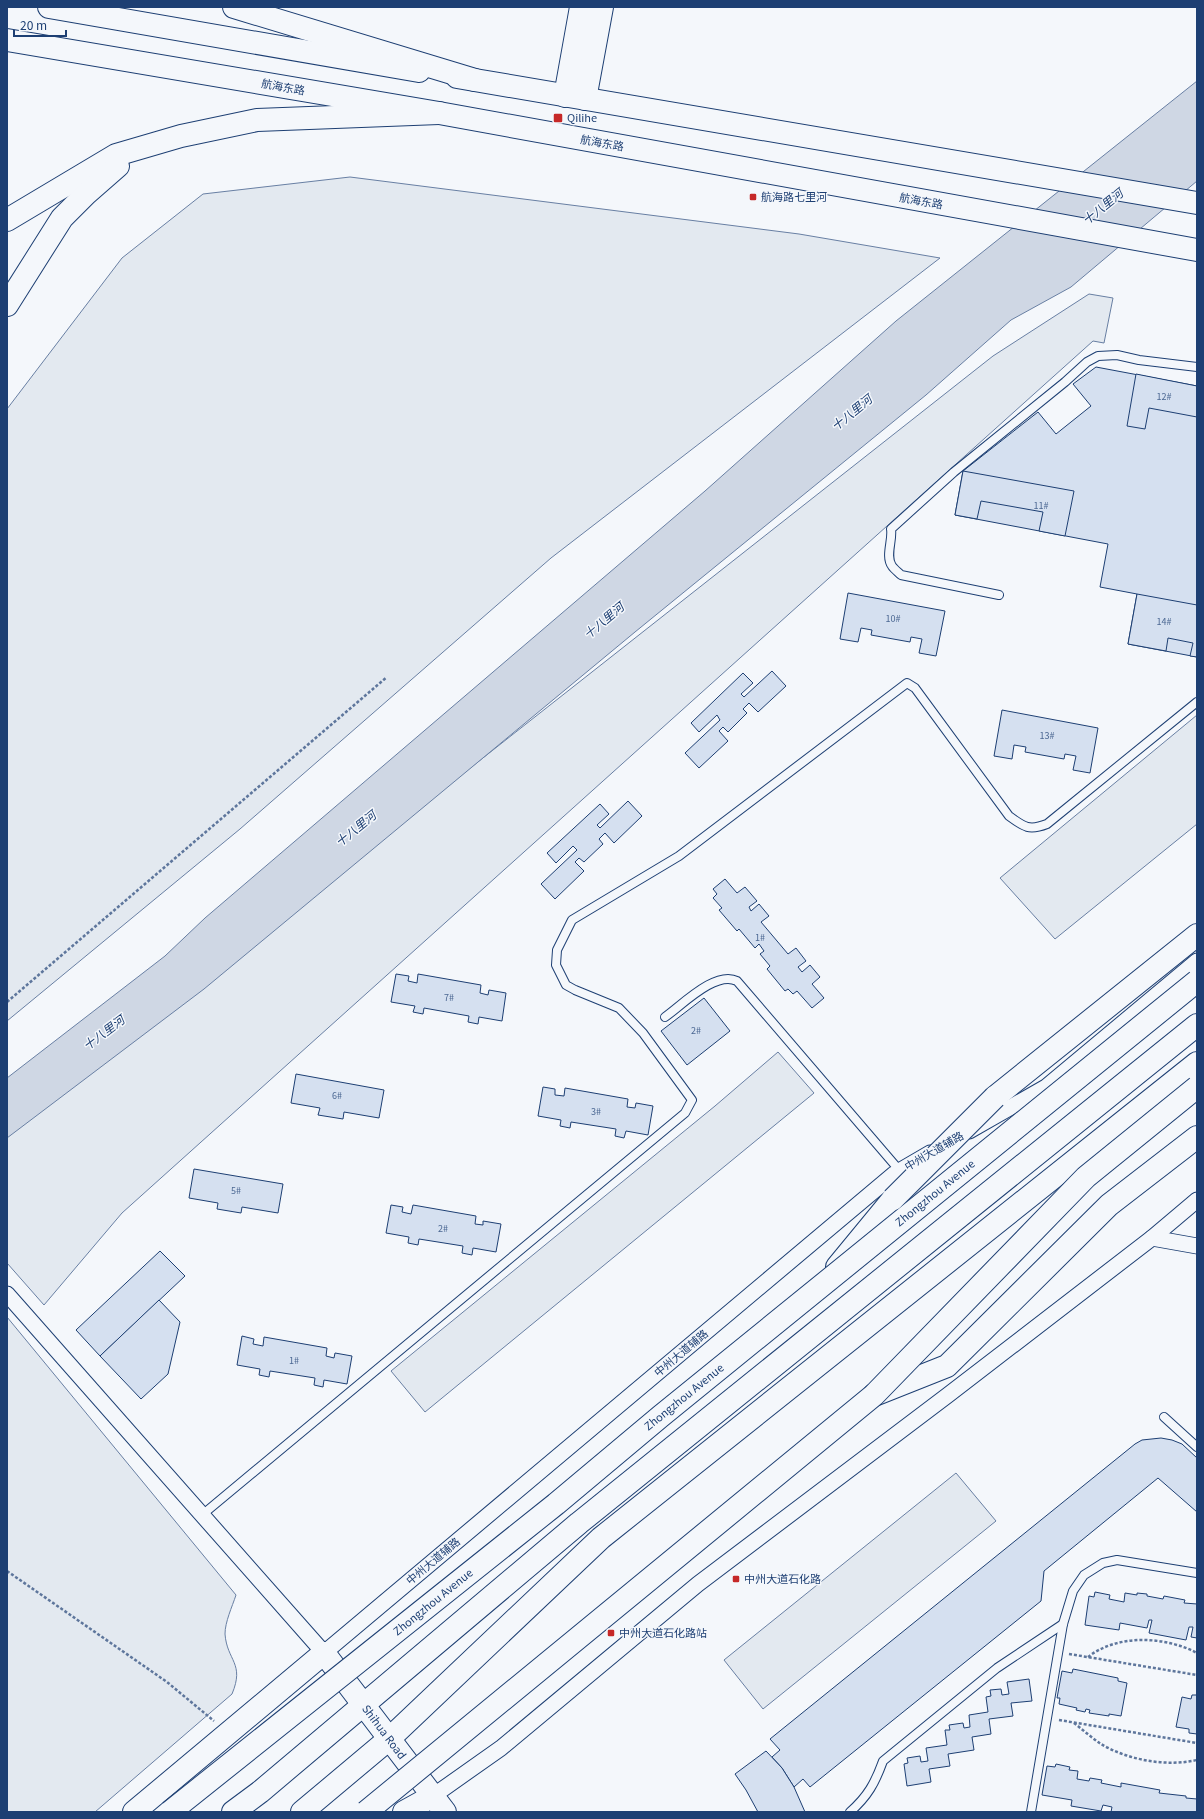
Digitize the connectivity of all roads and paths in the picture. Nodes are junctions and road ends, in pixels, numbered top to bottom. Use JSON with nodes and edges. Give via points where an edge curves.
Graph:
{"nodes":[{"id":1,"x":49,"y":7,"type":"edge"},
{"id":2,"x":234,"y":7,"type":"edge"},
{"id":3,"x":582,"y":7,"type":"edge"},
{"id":4,"x":602,"y":7,"type":"edge"},
{"id":5,"x":7,"y":40,"type":"edge"},
{"id":6,"x":475,"y":80,"type":"junction"},
{"id":7,"x":575,"y":98,"type":"junction"},
{"id":8,"x":439,"y":113,"type":"junction"},
{"id":9,"x":150,"y":144,"type":"junction"},
{"id":10,"x":1197,"y":203,"type":"edge"},
{"id":11,"x":7,"y":220,"type":"edge"},
{"id":12,"x":1197,"y":250,"type":"edge"},
{"id":13,"x":7,"y":305,"type":"edge"},
{"id":14,"x":1197,"y":367,"type":"edge"},
{"id":15,"x":999,"y":595,"type":"dead end"},
{"id":16,"x":387,"y":677,"type":"dead end"},
{"id":17,"x":1197,"y":702,"type":"edge"},
{"id":18,"x":1197,"y":935,"type":"edge"},
{"id":19,"x":1197,"y":961,"type":"edge"},
{"id":20,"x":1197,"y":980,"type":"edge"},
{"id":21,"x":7,"y":1002,"type":"edge"},
{"id":22,"x":665,"y":1017,"type":"dead end"},
{"id":23,"x":1197,"y":1025,"type":"edge"},
{"id":24,"x":1197,"y":1063,"type":"edge"},
{"id":25,"x":1197,"y":1087,"type":"edge"},
{"id":26,"x":1197,"y":1137,"type":"edge"},
{"id":27,"x":900,"y":1170,"type":"junction"},
{"id":28,"x":1197,"y":1200,"type":"edge"},
{"id":29,"x":1152,"y":1238,"type":"junction"},
{"id":30,"x":1197,"y":1246,"type":"edge"},
{"id":31,"x":821,"y":1286,"type":"junction"},
{"id":32,"x":7,"y":1294,"type":"edge"},
{"id":33,"x":874,"y":1395,"type":"junction"},
{"id":34,"x":1164,"y":1417,"type":"dead end"},
{"id":35,"x":1197,"y":1447,"type":"edge"},
{"id":36,"x":202,"y":1515,"type":"junction"},
{"id":37,"x":7,"y":1571,"type":"edge"},
{"id":38,"x":1197,"y":1573,"type":"edge"},
{"id":39,"x":1063,"y":1624,"type":"junction"},
{"id":40,"x":1058,"y":1652,"type":"junction"},
{"id":41,"x":324,"y":1653,"type":"junction"},
{"id":42,"x":1197,"y":1653,"type":"edge"},
{"id":43,"x":1088,"y":1656,"type":"junction"},
{"id":44,"x":1197,"y":1675,"type":"edge"},
{"id":45,"x":363,"y":1704,"type":"junction"},
{"id":46,"x":1047,"y":1718,"type":"junction"},
{"id":47,"x":1073,"y":1722,"type":"junction"},
{"id":48,"x":228,"y":1733,"type":"junction"},
{"id":49,"x":389,"y":1739,"type":"junction"},
{"id":50,"x":1197,"y":1743,"type":"edge"},
{"id":51,"x":1197,"y":1760,"type":"edge"},
{"id":52,"x":184,"y":1770,"type":"junction"},
{"id":53,"x":439,"y":1804,"type":"edge"},
{"id":54,"x":134,"y":1812,"type":"edge"},
{"id":55,"x":156,"y":1812,"type":"edge"},
{"id":56,"x":170,"y":1812,"type":"edge"},
{"id":57,"x":233,"y":1812,"type":"edge"},
{"id":58,"x":302,"y":1812,"type":"edge"},
{"id":59,"x":366,"y":1812,"type":"edge"},
{"id":60,"x":404,"y":1812,"type":"edge"},
{"id":61,"x":850,"y":1812,"type":"edge"},
{"id":62,"x":1031,"y":1812,"type":"edge"}],
"edges":[{"from":1,"to":6,"type":"main road"},
{"from":2,"to":6,"type":"main road"},
{"from":3,"to":7,"type":"main road"},
{"from":4,"to":7,"type":"main road"},
{"from":5,"to":8,"type":"main road","name":"航海东路"},
{"from":6,"to":7,"type":"main road"},
{"from":7,"to":10,"type":"main road"},
{"from":8,"to":9,"type":"main road","via":[[257,120]]},
{"from":8,"to":12,"type":"main road","name":"航海东路"},
{"from":9,"to":11,"type":"main road","via":[[116,155]]},
{"from":9,"to":13,"type":"main road","via":[[115,168],[62,218]]},
{"from":14,"to":15,"type":"lane","via":[[1117,355],[1098,356],[1087,362],[954,472],[891,529],[891,565],[901,575]]},
{"from":16,"to":21,"type":"path"},
{"from":17,"to":36,"type":"lane","via":[[1047,824],[1035,828],[1024,826],[1009,816],[915,688],[907,683],[679,856],[572,920],[557,950],[556,965],[566,985],[619,1008],[643,1033],[692,1100],[685,1113]]},
{"from":18,"to":31,"type":"main road","bridge":true,"via":[[995,1097],[893,1199]]},
{"from":19,"to":27,"type":"street","name":"中州大道辅路","via":[[1046,1087]]},
{"from":20,"to":31,"type":"main road","name":"Zhongzhou Avenue","bridge":true},
{"from":22,"to":27,"type":"lane","via":[[714,981],[731,978],[737,981]]},
{"from":23,"to":45,"type":"main road","via":[[579,1523]]},
{"from":24,"to":49,"type":"main road","via":[[601,1538]]},
{"from":25,"to":33,"type":"main road","bridge":true,"via":[[1086,1177]]},
{"from":26,"to":33,"type":"main road","via":[[1109,1205],[947,1366]]},
{"from":27,"to":41,"type":"street","name":"中州大道辅路"},
{"from":28,"to":29,"type":"street"},
{"from":29,"to":30,"type":"street"},
{"from":29,"to":53,"type":"street","via":[[698,1584],[501,1748]]},
{"from":31,"to":56,"type":"main road","name":"Zhongzhou Avenue","bridge":true,"via":[[556,1504]]},
{"from":32,"to":36,"type":"street"},
{"from":33,"to":59,"type":"main road","bridge":true},
{"from":34,"to":35,"type":"lane"},
{"from":36,"to":41,"type":"street"},
{"from":37,"to":48,"type":"path","via":[[168,1682]]},
{"from":38,"to":39,"type":"lane","via":[[1117,1560],[1103,1563],[1084,1575],[1073,1591]]},
{"from":39,"to":40,"type":"lane"},
{"from":39,"to":61,"type":"lane","via":[[997,1668],[883,1760],[875,1783]]},
{"from":40,"to":43,"type":"path"},
{"from":40,"to":46,"type":"lane"},
{"from":41,"to":45,"type":"main road","name":"Shihua Road"},
{"from":41,"to":48,"type":"main road","name":"中州大道辅路"},
{"from":42,"to":43,"type":"path","via":[[1185,1647],[1151,1640],[1133,1640],[1098,1648]]},
{"from":43,"to":44,"type":"path"},
{"from":45,"to":49,"type":"main road","name":"Shihua Road"},
{"from":45,"to":57,"type":"main road"},
{"from":46,"to":47,"type":"path"},
{"from":46,"to":62,"type":"lane"},
{"from":47,"to":50,"type":"path"},
{"from":47,"to":51,"type":"path","via":[[1100,1743],[1118,1752],[1159,1762]]},
{"from":48,"to":52,"type":"main road","name":"中州大道辅路"},
{"from":49,"to":53,"type":"main road","name":"Shihua Road"},
{"from":49,"to":58,"type":"main road"},
{"from":52,"to":54,"type":"main road","name":"中州大道辅路"},
{"from":52,"to":55,"type":"main road"},
{"from":53,"to":60,"type":"main road"}]}
